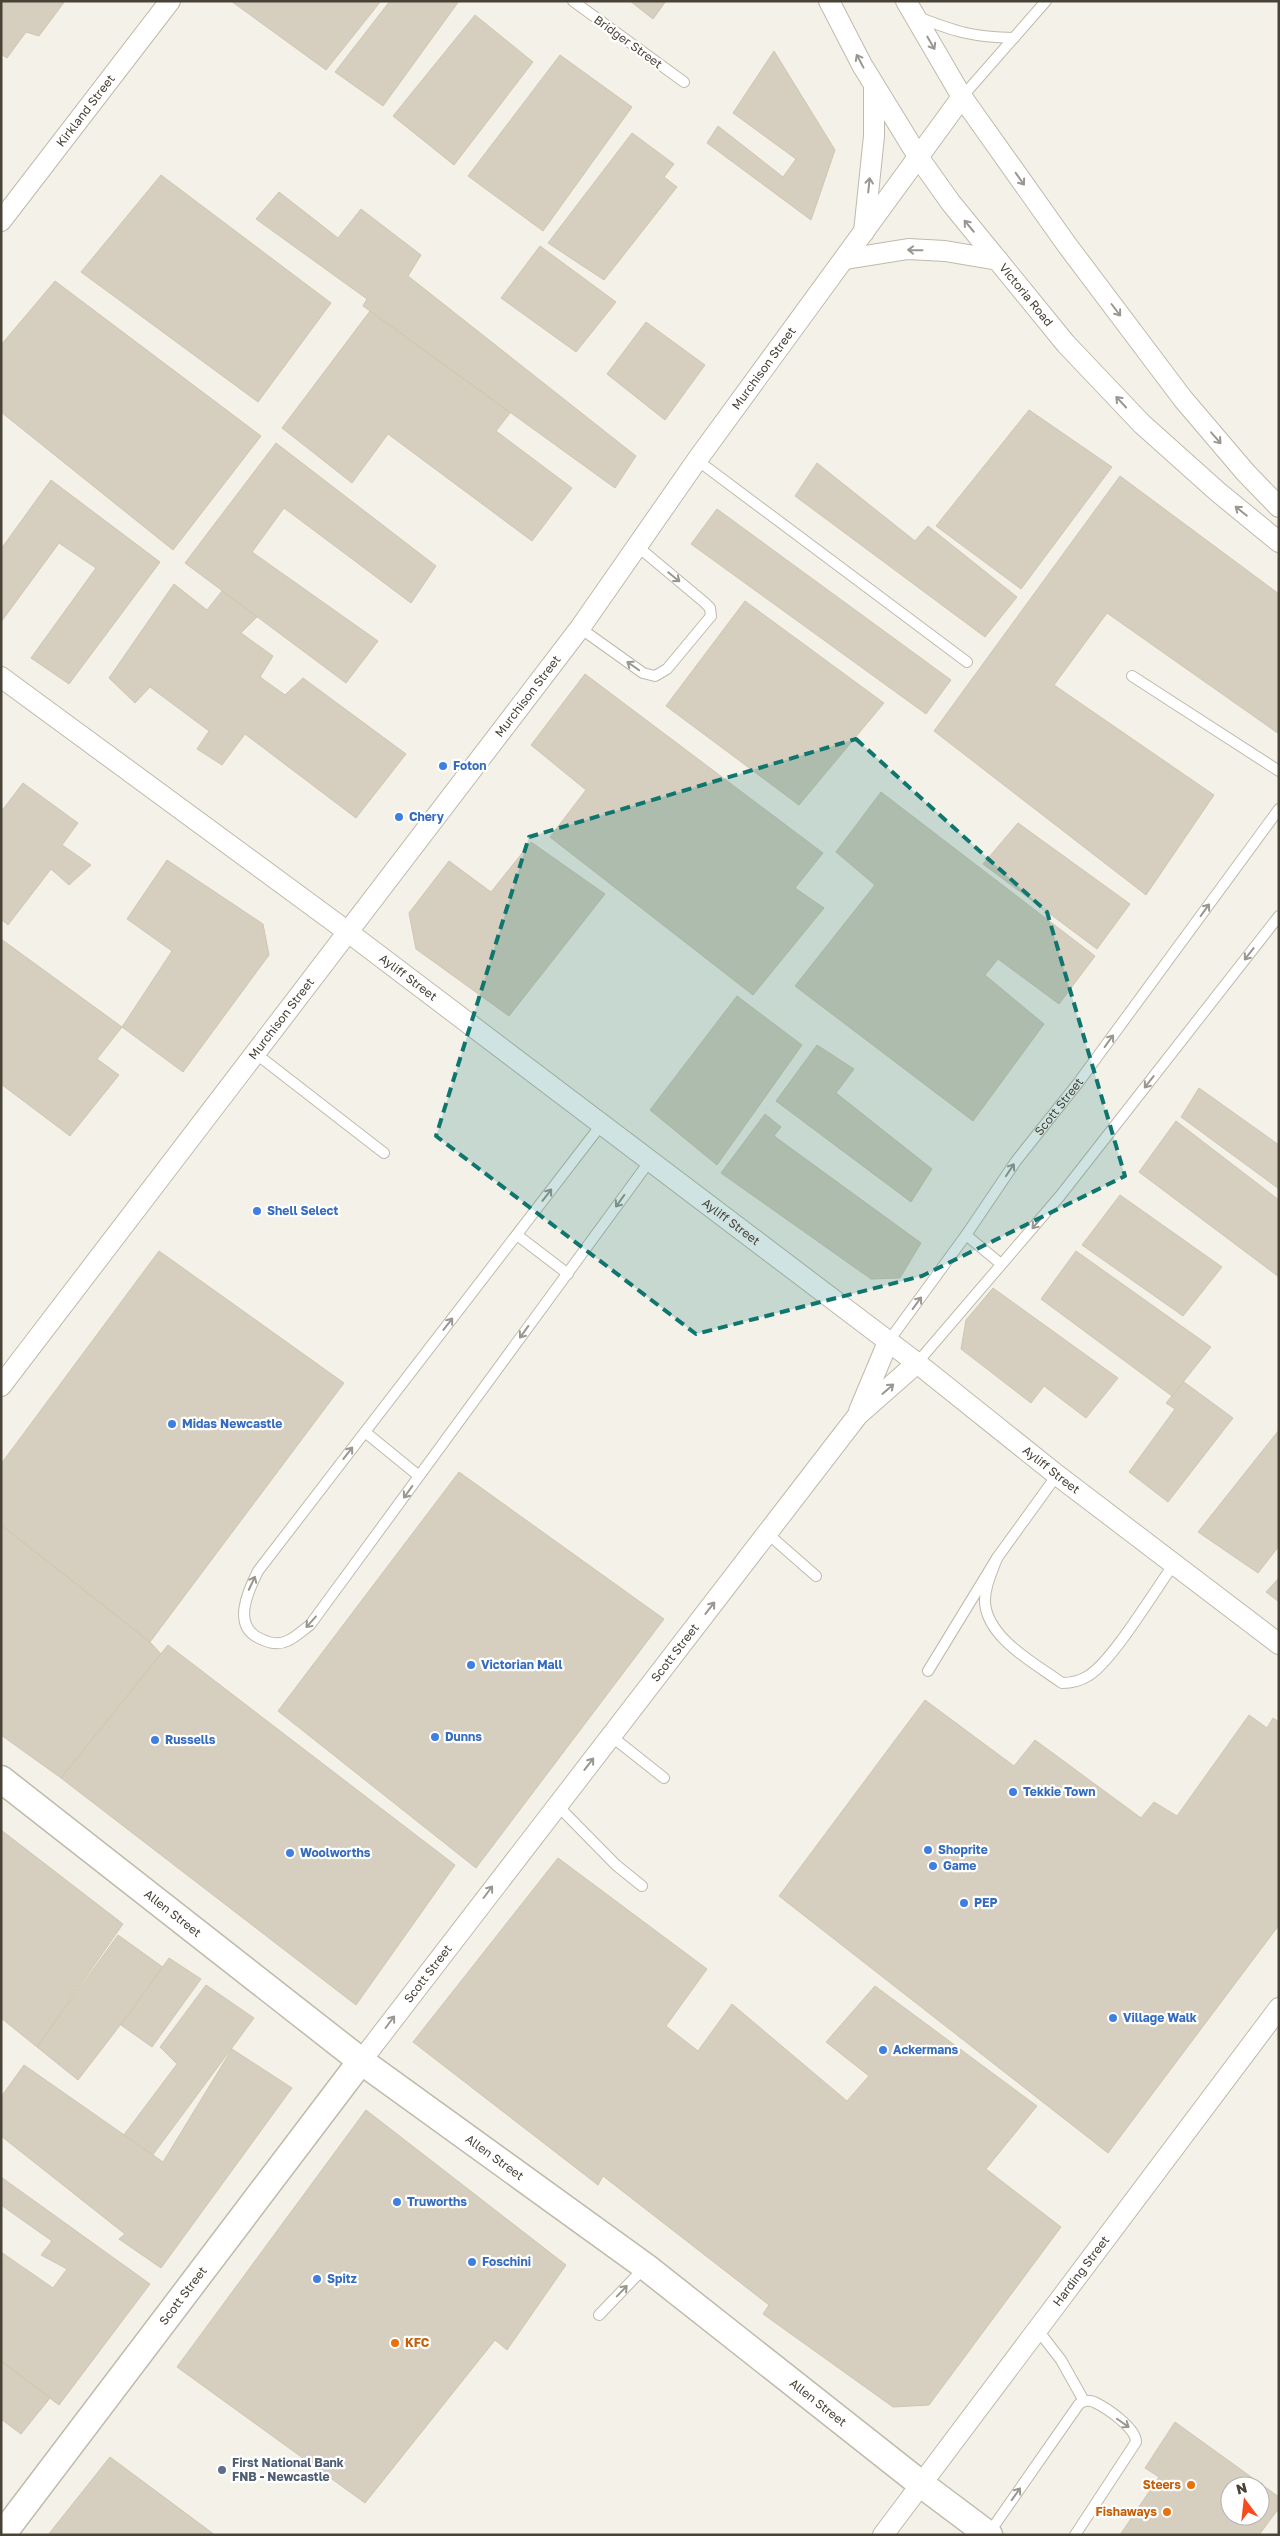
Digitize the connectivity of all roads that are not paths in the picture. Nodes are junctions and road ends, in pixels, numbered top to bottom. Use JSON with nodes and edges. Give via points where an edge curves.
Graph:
{"nodes":[{"id":1,"x":170,"y":1,"type":"edge"},
{"id":2,"x":573,"y":1,"type":"edge"},
{"id":3,"x":829,"y":1,"type":"edge"},
{"id":4,"x":1046,"y":1,"type":"edge"},
{"id":5,"x":911,"y":9,"type":"edge"},
{"id":6,"x":1014,"y":38,"type":"junction"},
{"id":7,"x":684,"y":82,"type":"dead end"},
{"id":8,"x":874,"y":85,"type":"junction"},
{"id":9,"x":962,"y":97,"type":"junction"},
{"id":10,"x":919,"y":158,"type":"junction"},
{"id":11,"x":1,"y":221,"type":"edge"},
{"id":12,"x":864,"y":234,"type":"junction"},
{"id":13,"x":846,"y":258,"type":"junction"},
{"id":14,"x":998,"y":260,"type":"junction"},
{"id":15,"x":697,"y":460,"type":"junction"},
{"id":16,"x":1279,"y":507,"type":"edge"},
{"id":17,"x":1279,"y":542,"type":"edge"},
{"id":18,"x":637,"y":546,"type":"junction"},
{"id":19,"x":580,"y":628,"type":"junction"},
{"id":20,"x":967,"y":662,"type":"dead end"},
{"id":21,"x":1132,"y":676,"type":"dead end"},
{"id":22,"x":1,"y":677,"type":"edge"},
{"id":23,"x":1279,"y":771,"type":"edge"},
{"id":24,"x":1279,"y":809,"type":"edge"},
{"id":25,"x":1279,"y":916,"type":"edge"},
{"id":26,"x":348,"y":932,"type":"junction"},
{"id":27,"x":255,"y":1053,"type":"junction"},
{"id":28,"x":601,"y":1125,"type":"junction"},
{"id":29,"x":384,"y":1153,"type":"dead end"},
{"id":30,"x":649,"y":1162,"type":"junction"},
{"id":31,"x":517,"y":1235,"type":"junction"},
{"id":32,"x":966,"y":1235,"type":"junction"},
{"id":33,"x":1001,"y":1264,"type":"junction"},
{"id":34,"x":568,"y":1274,"type":"junction"},
{"id":35,"x":888,"y":1342,"type":"junction"},
{"id":36,"x":918,"y":1363,"type":"junction"},
{"id":37,"x":1,"y":1386,"type":"edge"},
{"id":38,"x":858,"y":1415,"type":"junction"},
{"id":39,"x":364,"y":1432,"type":"junction"},
{"id":40,"x":1058,"y":1475,"type":"junction"},
{"id":41,"x":420,"y":1476,"type":"junction"},
{"id":42,"x":768,"y":1534,"type":"junction"},
{"id":43,"x":996,"y":1558,"type":"junction"},
{"id":44,"x":1174,"y":1564,"type":"junction"},
{"id":45,"x":816,"y":1576,"type":"dead end"},
{"id":46,"x":1279,"y":1644,"type":"edge"},
{"id":47,"x":928,"y":1672,"type":"dead end"},
{"id":48,"x":611,"y":1736,"type":"junction"},
{"id":49,"x":664,"y":1778,"type":"dead end"},
{"id":50,"x":1,"y":1779,"type":"edge"},
{"id":51,"x":556,"y":1805,"type":"junction"},
{"id":52,"x":642,"y":1886,"type":"dead end"},
{"id":53,"x":1279,"y":2008,"type":"edge"},
{"id":54,"x":361,"y":2061,"type":"junction"},
{"id":55,"x":646,"y":2267,"type":"junction"},
{"id":56,"x":599,"y":2315,"type":"dead end"},
{"id":57,"x":1037,"y":2329,"type":"junction"},
{"id":58,"x":1084,"y":2401,"type":"junction"},
{"id":59,"x":921,"y":2484,"type":"junction"},
{"id":60,"x":989,"y":2534,"type":"edge"},
{"id":61,"x":2,"y":2535,"type":"edge"},
{"id":62,"x":883,"y":2535,"type":"edge"},
{"id":63,"x":1075,"y":2535,"type":"edge"}],
"edges":[{"from":1,"to":11,"type":"street","name":"Kirkland Street"},
{"from":2,"to":7,"type":"lane","name":"Bridger Street"},
{"from":8,"to":3,"type":"street","name":"Victoria Road","one_way":true},
{"from":4,"to":6,"type":"lane","name":"Murchison Street"},
{"from":5,"to":6,"type":"lane","via":[[960,33]]},
{"from":5,"to":9,"type":"street","one_way":true},
{"from":6,"to":9,"type":"lane","name":"Murchison Street"},
{"from":8,"to":10,"type":"street","name":"Victoria Road"},
{"from":12,"to":8,"type":"street","one_way":true,"via":[[874,136]]},
{"from":9,"to":10,"type":"street","name":"Murchison Street"},
{"from":9,"to":16,"type":"street","one_way":true,"via":[[1067,245],[1183,399]]},
{"from":10,"to":12,"type":"street","name":"Murchison Street"},
{"from":14,"to":10,"type":"street","name":"Victoria Road","one_way":true},
{"from":12,"to":13,"type":"street","name":"Murchison Street"},
{"from":14,"to":13,"type":"street","one_way":true,"via":[[945,251],[908,249]]},
{"from":13,"to":15,"type":"street","name":"Murchison Street"},
{"from":17,"to":14,"type":"street","name":"Victoria Road","one_way":true,"via":[[1142,424],[1066,344]]},
{"from":15,"to":18,"type":"street","name":"Murchison Street"},
{"from":15,"to":20,"type":"lane"},
{"from":18,"to":19,"type":"street","name":"Murchison Street"},
{"from":18,"to":19,"type":"lane","one_way":true,"via":[[704,602],[710,608],[711,616],[667,669],[655,676],[642,673]]},
{"from":19,"to":26,"type":"street","name":"Murchison Street"},
{"from":21,"to":23,"type":"lane"},
{"from":22,"to":26,"type":"street","name":"Ayliff Street"},
{"from":32,"to":24,"type":"lane","name":"Scott Street","one_way":true,"via":[[1016,1161],[1078,1083]]},
{"from":25,"to":33,"type":"lane","name":"Scott Street","one_way":true,"via":[[1060,1196]]},
{"from":26,"to":27,"type":"street","name":"Murchison Street"},
{"from":26,"to":28,"type":"street","name":"Ayliff Street"},
{"from":27,"to":29,"type":"lane"},
{"from":27,"to":37,"type":"street","name":"Murchison Street"},
{"from":28,"to":30,"type":"street","name":"Ayliff Street"},
{"from":31,"to":28,"type":"lane","one_way":true},
{"from":30,"to":34,"type":"lane","one_way":true},
{"from":30,"to":35,"type":"street","name":"Ayliff Street"},
{"from":31,"to":34,"type":"lane"},
{"from":39,"to":31,"type":"lane","one_way":true},
{"from":32,"to":33,"type":"lane"},
{"from":35,"to":32,"type":"lane","name":"Scott Street","one_way":true},
{"from":33,"to":36,"type":"lane","name":"Scott Street"},
{"from":34,"to":41,"type":"lane","one_way":true},
{"from":35,"to":36,"type":"street","name":"Ayliff Street"},
{"from":35,"to":38,"type":"street","name":"Scott Street"},
{"from":38,"to":36,"type":"street","name":"Scott Street","one_way":true},
{"from":36,"to":40,"type":"street","name":"Ayliff Street"},
{"from":38,"to":42,"type":"street","name":"Scott Street"},
{"from":39,"to":41,"type":"lane"},
{"from":41,"to":39,"type":"lane","one_way":true,"via":[[310,1625],[287,1641],[271,1643],[257,1638],[248,1630],[244,1614],[246,1595],[258,1571]]},
{"from":40,"to":43,"type":"lane"},
{"from":40,"to":44,"type":"street","name":"Ayliff Street"},
{"from":42,"to":45,"type":"lane"},
{"from":48,"to":42,"type":"street","name":"Scott Street","one_way":true},
{"from":43,"to":44,"type":"lane","via":[[986,1594],[987,1613],[1003,1640],[1062,1683],[1088,1676],[1104,1663]]},
{"from":43,"to":47,"type":"lane"},
{"from":44,"to":46,"type":"street","name":"Ayliff Street"},
{"from":48,"to":49,"type":"lane"},
{"from":51,"to":48,"type":"street","name":"Scott Street","one_way":true},
{"from":50,"to":54,"type":"street","name":"Allen Street"},
{"from":51,"to":52,"type":"lane","via":[[616,1865]]},
{"from":54,"to":51,"type":"street","name":"Scott Street","one_way":true},
{"from":53,"to":57,"type":"street","name":"Harding Street"},
{"from":54,"to":55,"type":"street","name":"Allen Street"},
{"from":54,"to":61,"type":"street","name":"Scott Street"},
{"from":56,"to":55,"type":"lane","one_way":true},
{"from":55,"to":59,"type":"street","name":"Allen Street"},
{"from":57,"to":58,"type":"lane","via":[[1061,2360]]},
{"from":57,"to":59,"type":"street","name":"Harding Street"},
{"from":60,"to":58,"type":"lane","one_way":true},
{"from":58,"to":63,"type":"lane","one_way":true,"via":[[1093,2401],[1132,2429],[1136,2442]]},
{"from":59,"to":60,"type":"street","name":"Allen Street"},
{"from":59,"to":62,"type":"street","name":"Harding Street"}]}
